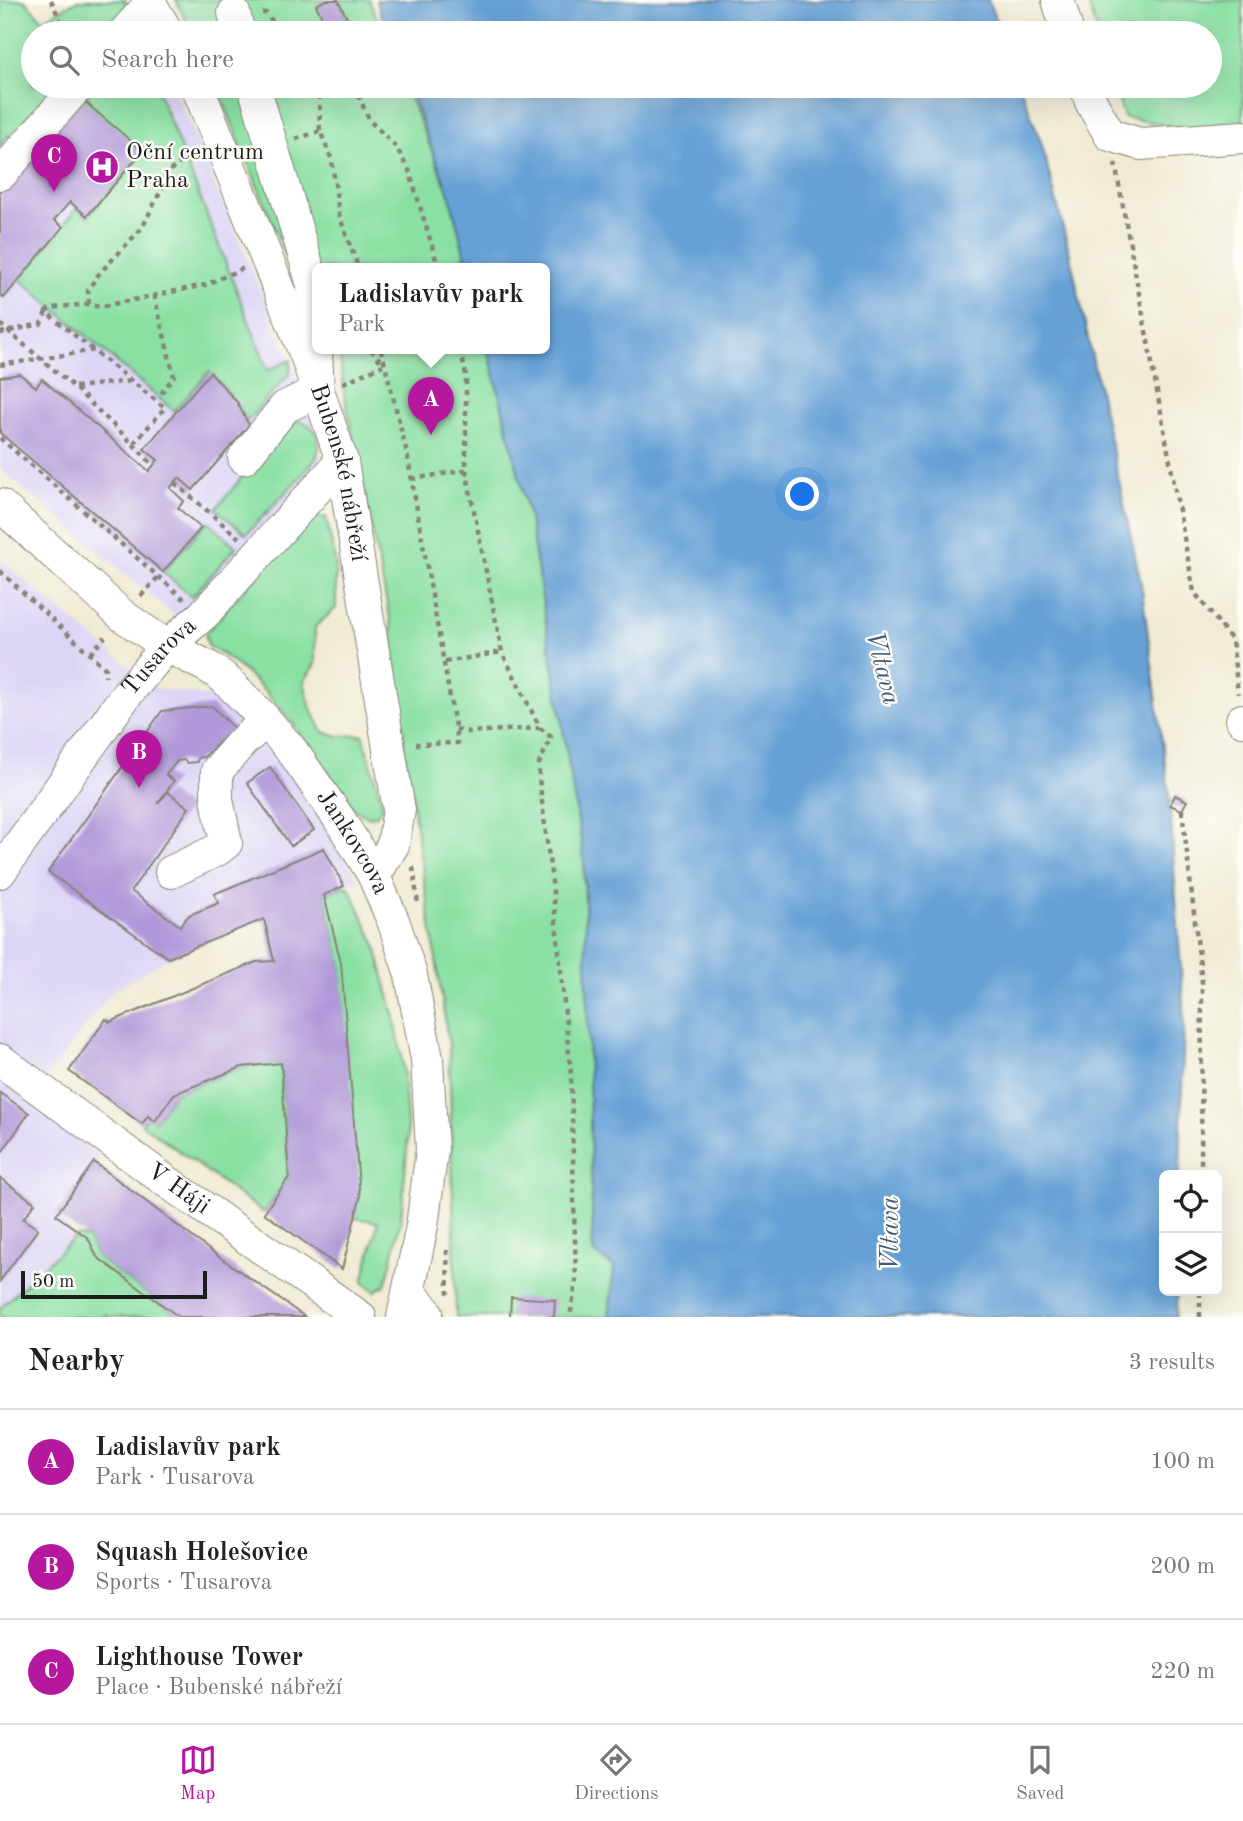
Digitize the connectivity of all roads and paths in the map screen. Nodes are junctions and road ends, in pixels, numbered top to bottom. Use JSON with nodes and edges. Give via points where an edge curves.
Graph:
{"nodes":[{"id":1,"x":51,"y":0,"type":"edge"},
{"id":2,"x":1058,"y":0,"type":"edge"},
{"id":3,"x":149,"y":1,"type":"edge"},
{"id":4,"x":61,"y":21,"type":"edge"},
{"id":5,"x":133,"y":21,"type":"edge"},
{"id":6,"x":160,"y":21,"type":"edge"},
{"id":7,"x":1065,"y":21,"type":"edge"},
{"id":8,"x":68,"y":98,"type":"edge"},
{"id":9,"x":202,"y":98,"type":"edge"},
{"id":10,"x":258,"y":98,"type":"edge"},
{"id":11,"x":319,"y":98,"type":"edge"},
{"id":12,"x":359,"y":98,"type":"edge"},
{"id":13,"x":1090,"y":98,"type":"edge"},
{"id":14,"x":1110,"y":135,"type":"junction"},
{"id":15,"x":1243,"y":137,"type":"edge"},
{"id":16,"x":220,"y":140,"type":"junction"},
{"id":17,"x":1,"y":174,"type":"edge"},
{"id":18,"x":267,"y":258,"type":"junction"},
{"id":19,"x":357,"y":263,"type":"edge"},
{"id":20,"x":437,"y":263,"type":"edge"},
{"id":21,"x":312,"y":282,"type":"edge"},
{"id":22,"x":154,"y":295,"type":"junction"},
{"id":23,"x":89,"y":304,"type":"junction"},
{"id":24,"x":46,"y":312,"type":"junction"},
{"id":25,"x":0,"y":324,"type":"edge"},
{"id":26,"x":8,"y":331,"type":"junction"},
{"id":27,"x":0,"y":333,"type":"edge"},
{"id":28,"x":96,"y":350,"type":"junction"},
{"id":29,"x":322,"y":354,"type":"edge"},
{"id":30,"x":375,"y":354,"type":"edge"},
{"id":31,"x":382,"y":354,"type":"edge"},
{"id":32,"x":461,"y":354,"type":"edge"},
{"id":33,"x":39,"y":358,"type":"junction"},
{"id":34,"x":0,"y":365,"type":"edge"},
{"id":35,"x":383,"y":365,"type":"junction"},
{"id":36,"x":134,"y":381,"type":"junction"},
{"id":37,"x":74,"y":387,"type":"junction"},
{"id":38,"x":327,"y":389,"type":"junction"},
{"id":39,"x":159,"y":396,"type":"dead end"},
{"id":40,"x":0,"y":439,"type":"edge"},
{"id":41,"x":133,"y":444,"type":"junction"},
{"id":42,"x":244,"y":458,"type":"dead end"},
{"id":43,"x":342,"y":461,"type":"junction"},
{"id":44,"x":154,"y":466,"type":"dead end"},
{"id":45,"x":466,"y":470,"type":"junction"},
{"id":46,"x":412,"y":479,"type":"junction"},
{"id":47,"x":175,"y":483,"type":"dead end"},
{"id":48,"x":0,"y":505,"type":"edge"},
{"id":49,"x":231,"y":532,"type":"dead end"},
{"id":50,"x":0,"y":571,"type":"edge"},
{"id":51,"x":203,"y":615,"type":"junction"},
{"id":52,"x":167,"y":646,"type":"junction"},
{"id":53,"x":502,"y":652,"type":"junction"},
{"id":54,"x":444,"y":662,"type":"junction"},
{"id":55,"x":105,"y":679,"type":"dead end"},
{"id":56,"x":1242,"y":720,"type":"edge"},
{"id":57,"x":266,"y":721,"type":"junction"},
{"id":58,"x":540,"y":728,"type":"junction"},
{"id":59,"x":456,"y":729,"type":"junction"},
{"id":60,"x":407,"y":742,"type":"dead end"},
{"id":61,"x":1182,"y":810,"type":"dead end"},
{"id":62,"x":0,"y":872,"type":"edge"},
{"id":63,"x":171,"y":872,"type":"dead end"},
{"id":64,"x":374,"y":876,"type":"junction"},
{"id":65,"x":0,"y":1060,"type":"edge"},
{"id":66,"x":1201,"y":1170,"type":"edge"},
{"id":67,"x":1200,"y":1296,"type":"edge"},
{"id":68,"x":413,"y":1308,"type":"edge"},
{"id":69,"x":360,"y":1317,"type":"edge"},
{"id":70,"x":570,"y":1317,"type":"edge"},
{"id":71,"x":1200,"y":1317,"type":"edge"}],
"edges":[{"from":1,"to":4,"type":"path"},
{"from":2,"to":7,"type":"street"},
{"from":3,"to":5,"type":"street"},
{"from":3,"to":6,"type":"street"},
{"from":8,"to":17,"type":"street"},
{"from":9,"to":16,"type":"street","name":"Bubenské nábřeží"},
{"from":10,"to":21,"type":"street"},
{"from":11,"to":19,"type":"path","via":[[320,131],[332,160],[339,215]]},
{"from":12,"to":20,"type":"path","via":[[370,121],[396,147],[409,170]]},
{"from":13,"to":14,"type":"street"},
{"from":14,"to":15,"type":"street","via":[[1140,144]]},
{"from":14,"to":56,"type":"path","via":[[1194,592],[1232,640]]},
{"from":16,"to":18,"type":"street","name":"Bubenské nábřeží"},
{"from":16,"to":23,"type":"path","via":[[192,153],[171,170],[142,228],[88,290]]},
{"from":18,"to":22,"type":"path","via":[[205,285]]},
{"from":18,"to":38,"type":"street","name":"Bubenské nábřeží"},
{"from":22,"to":23,"type":"path","via":[[99,307]]},
{"from":22,"to":39,"type":"path","via":[[174,376]]},
{"from":23,"to":24,"type":"path"},
{"from":24,"to":26,"type":"path","via":[[41,324]]},
{"from":24,"to":28,"type":"path"},
{"from":25,"to":26,"type":"path"},
{"from":26,"to":27,"type":"path"},
{"from":26,"to":33,"type":"path"},
{"from":28,"to":33,"type":"path"},
{"from":28,"to":36,"type":"path"},
{"from":29,"to":38,"type":"street"},
{"from":30,"to":35,"type":"path"},
{"from":31,"to":35,"type":"path"},
{"from":32,"to":45,"type":"path","via":[[466,375]]},
{"from":33,"to":34,"type":"path"},
{"from":33,"to":37,"type":"path"},
{"from":35,"to":38,"type":"path"},
{"from":35,"to":46,"type":"path"},
{"from":36,"to":37,"type":"path"},
{"from":36,"to":41,"type":"path","via":[[166,408]]},
{"from":37,"to":41,"type":"path"},
{"from":38,"to":42,"type":"street","via":[[285,407]]},
{"from":38,"to":43,"type":"street","name":"Bubenské nábřeží"},
{"from":40,"to":51,"type":"path"},
{"from":41,"to":44,"type":"path"},
{"from":43,"to":51,"type":"street","name":"Tusarova"},
{"from":43,"to":64,"type":"street","name":"Bubenské nábřeží","via":[[399,810],[393,845]]},
{"from":45,"to":46,"type":"path"},
{"from":45,"to":53,"type":"path"},
{"from":46,"to":54,"type":"path"},
{"from":47,"to":49,"type":"path"},
{"from":48,"to":52,"type":"street","name":"Jankovcova","via":[[123,616]]},
{"from":50,"to":55,"type":"path","via":[[106,669]]},
{"from":51,"to":52,"type":"street","name":"Tusarova"},
{"from":52,"to":57,"type":"street","name":"Jankovcova","via":[[223,677]]},
{"from":52,"to":62,"type":"street","name":"Tusarova","via":[[126,695]]},
{"from":53,"to":54,"type":"path"},
{"from":53,"to":58,"type":"path"},
{"from":54,"to":59,"type":"path"},
{"from":57,"to":63,"type":"street","via":[[217,771],[226,843]]},
{"from":57,"to":64,"type":"street","name":"Jankovcova","via":[[293,752]]},
{"from":58,"to":59,"type":"path"},
{"from":58,"to":70,"type":"path","via":[[551,737],[539,764],[539,778],[571,1074],[576,1283]]},
{"from":59,"to":60,"type":"path","via":[[458,743]]},
{"from":61,"to":66,"type":"path","via":[[1202,982]]},
{"from":64,"to":68,"type":"street","name":"Jankovcova","via":[[411,975],[427,1059],[432,1150]]},
{"from":65,"to":69,"type":"street","name":"V Háji"},
{"from":67,"to":71,"type":"path"}]}
